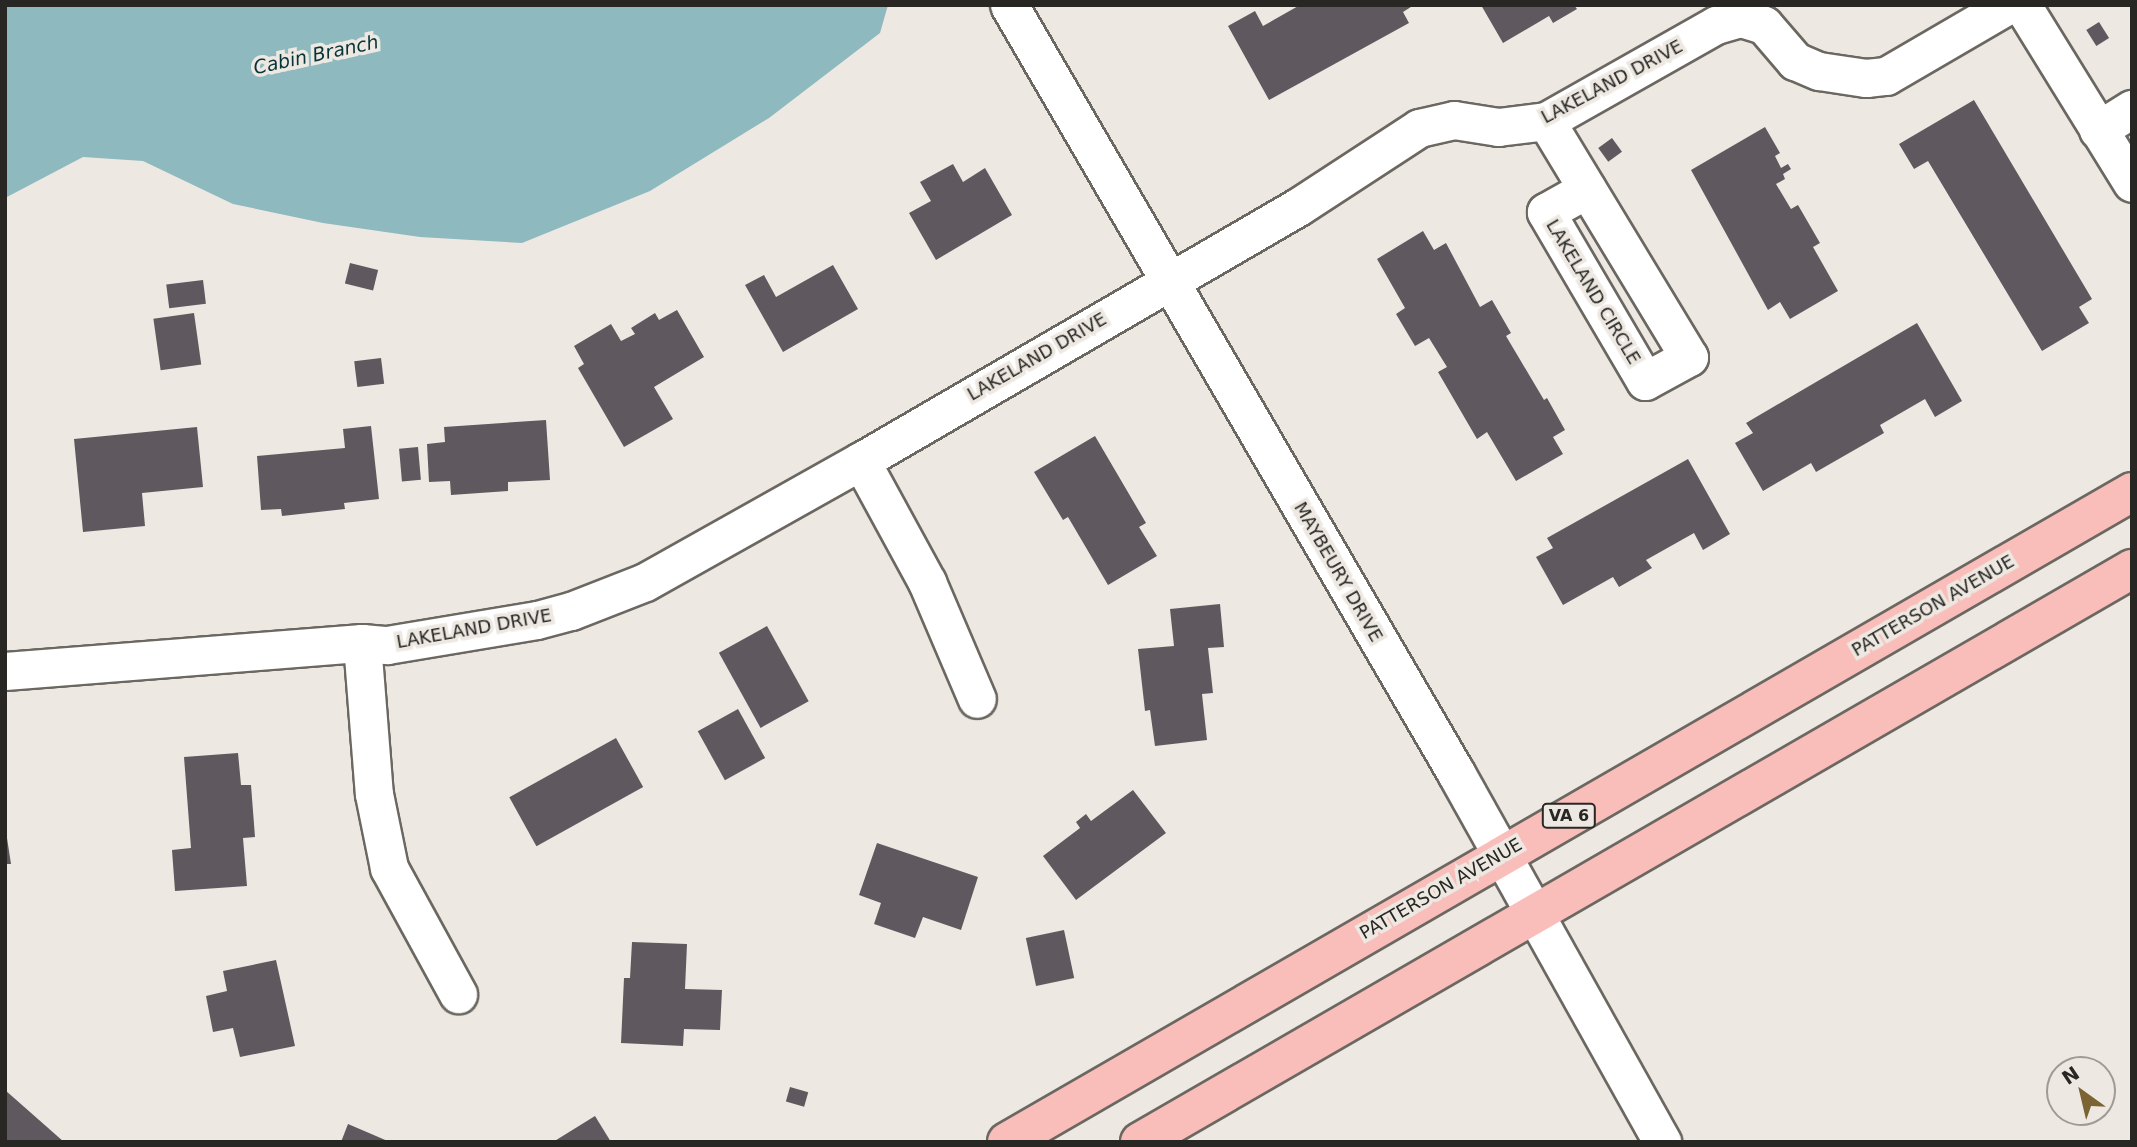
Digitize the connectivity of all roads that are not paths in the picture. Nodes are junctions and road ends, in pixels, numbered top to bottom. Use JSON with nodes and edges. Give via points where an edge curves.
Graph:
{"nodes":[{"id":1,"x":1009,"y":5,"type":"edge"},
{"id":2,"x":2008,"y":5,"type":"edge"},
{"id":3,"x":2022,"y":5,"type":"edge"},
{"id":4,"x":2132,"y":109,"type":"edge"},
{"id":5,"x":1546,"y":121,"type":"junction"},
{"id":6,"x":2098,"y":130,"type":"junction"},
{"id":7,"x":2132,"y":183,"type":"edge"},
{"id":8,"x":1587,"y":190,"type":"junction"},
{"id":9,"x":1168,"y":281,"type":"junction"},
{"id":10,"x":861,"y":461,"type":"junction"},
{"id":11,"x":2132,"y":492,"type":"edge"},
{"id":12,"x":2132,"y":569,"type":"edge"},
{"id":13,"x":362,"y":643,"type":"junction"},
{"id":14,"x":5,"y":671,"type":"edge"},
{"id":15,"x":977,"y":699,"type":"dead end"},
{"id":16,"x":1500,"y":855,"type":"junction"},
{"id":17,"x":1533,"y":915,"type":"junction"},
{"id":18,"x":458,"y":994,"type":"dead end"},
{"id":19,"x":1007,"y":1142,"type":"edge"},
{"id":20,"x":1140,"y":1142,"type":"edge"},
{"id":21,"x":1662,"y":1142,"type":"edge"}],
"edges":[{"from":1,"to":9,"type":"street","name":"MAYBEURY DRIVE"},
{"from":2,"to":5,"type":"street","name":"LAKELAND DRIVE","via":[[1886,76],[1866,78],[1819,71],[1796,61],[1764,25],[1741,18],[1730,20]]},
{"from":3,"to":6,"type":"street"},
{"from":4,"to":6,"type":"street"},
{"from":5,"to":8,"type":"street","name":"LAKELAND CIRCLE"},
{"from":5,"to":9,"type":"street","name":"LAKELAND DRIVE","via":[[1507,127],[1454,120],[1419,128],[1298,206]]},
{"from":6,"to":7,"type":"street"},
{"from":8,"to":8,"type":"street","name":"LAKELAND CIRCLE","via":[[1546,212],[1645,381],[1689,357]]},
{"from":9,"to":10,"type":"street","name":"LAKELAND DRIVE"},
{"from":9,"to":16,"type":"street","name":"MAYBEURY DRIVE"},
{"from":10,"to":13,"type":"street","name":"LAKELAND DRIVE","via":[[645,582],[571,611],[461,634],[387,645]]},
{"from":10,"to":15,"type":"street","via":[[927,582]]},
{"from":11,"to":16,"type":"main road","name":"PATTERSON AVENUE","number":"VA 6"},
{"from":12,"to":17,"type":"main road"},
{"from":13,"to":14,"type":"street","name":"LAKELAND DRIVE"},
{"from":13,"to":18,"type":"street","via":[[374,794],[389,868]]},
{"from":16,"to":17,"type":"street","name":"MAYBEURY DRIVE"},
{"from":16,"to":19,"type":"main road","name":"PATTERSON AVENUE","number":"VA 6"},
{"from":17,"to":20,"type":"main road"},
{"from":17,"to":21,"type":"street","name":"MAYBEURY DRIVE"}]}
